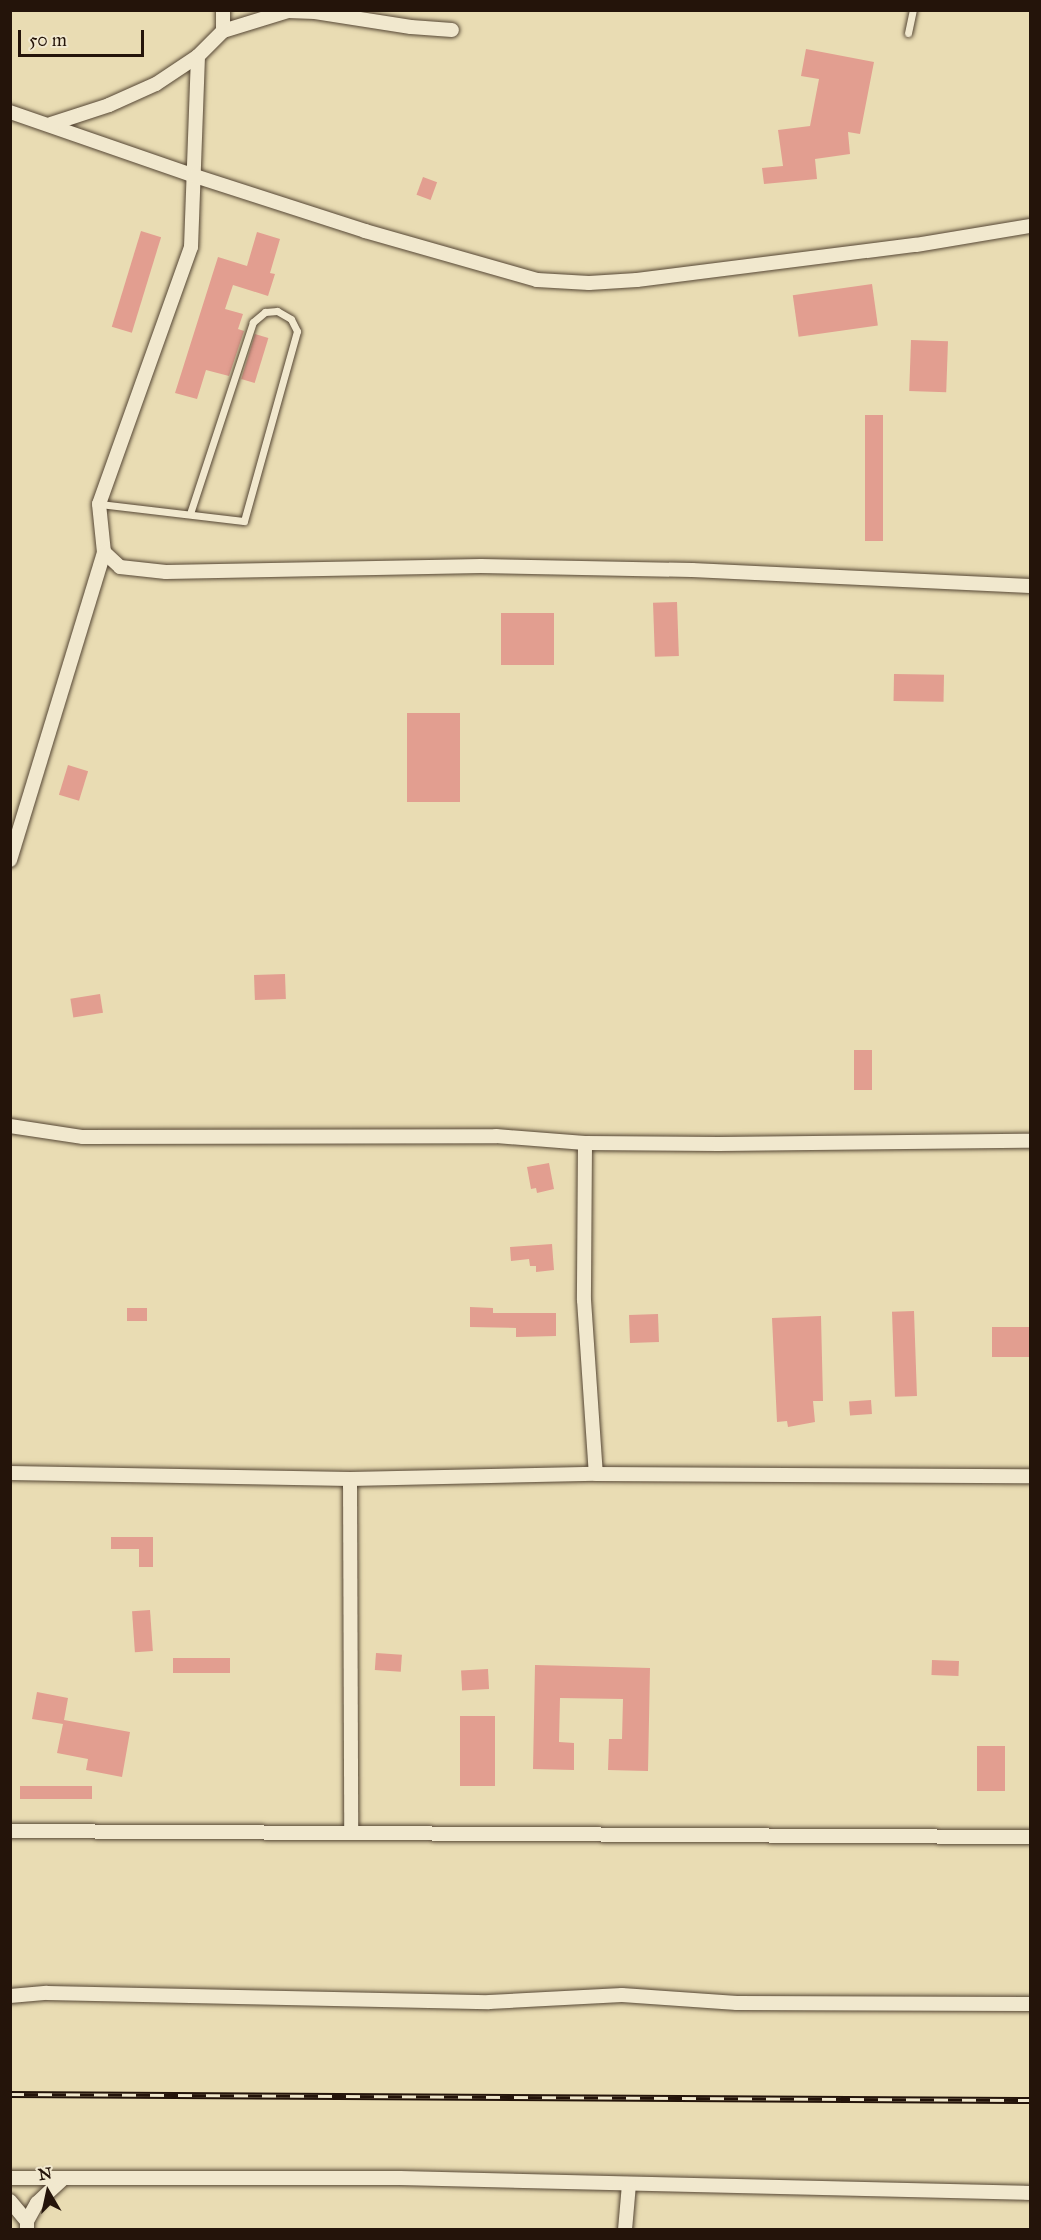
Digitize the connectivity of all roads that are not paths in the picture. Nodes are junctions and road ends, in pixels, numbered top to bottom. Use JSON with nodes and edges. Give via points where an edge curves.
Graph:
{"nodes":[{"id":1,"x":223,"y":10,"type":"edge"},
{"id":2,"x":913,"y":10,"type":"edge"},
{"id":3,"x":452,"y":30,"type":"dead end"},
{"id":4,"x":223,"y":31,"type":"junction"},
{"id":5,"x":908,"y":33,"type":"dead end"},
{"id":6,"x":198,"y":56,"type":"junction"},
{"id":7,"x":10,"y":112,"type":"edge"},
{"id":8,"x":51,"y":124,"type":"junction"},
{"id":9,"x":195,"y":176,"type":"junction"},
{"id":10,"x":1030,"y":226,"type":"edge"},
{"id":11,"x":99,"y":504,"type":"junction"},
{"id":12,"x":190,"y":514,"type":"junction"},
{"id":13,"x":104,"y":552,"type":"junction"},
{"id":14,"x":1030,"y":585,"type":"edge"},
{"id":15,"x":10,"y":860,"type":"edge"},
{"id":16,"x":10,"y":1126,"type":"edge"},
{"id":17,"x":1030,"y":1141,"type":"edge"},
{"id":18,"x":585,"y":1143,"type":"junction"},
{"id":19,"x":10,"y":1473,"type":"edge"},
{"id":20,"x":596,"y":1474,"type":"junction"},
{"id":21,"x":1030,"y":1476,"type":"edge"},
{"id":22,"x":350,"y":1479,"type":"junction"},
{"id":23,"x":10,"y":1831,"type":"edge"},
{"id":24,"x":351,"y":1833,"type":"junction"},
{"id":25,"x":1030,"y":1837,"type":"edge"},
{"id":26,"x":10,"y":1996,"type":"edge"},
{"id":27,"x":1030,"y":2004,"type":"edge"},
{"id":28,"x":10,"y":2178,"type":"edge"},
{"id":29,"x":63,"y":2179,"type":"junction"},
{"id":30,"x":629,"y":2184,"type":"junction"},
{"id":31,"x":1030,"y":2193,"type":"edge"},
{"id":32,"x":10,"y":2201,"type":"edge"},
{"id":33,"x":27,"y":2225,"type":"edge"},
{"id":34,"x":625,"y":2229,"type":"edge"}],
"edges":[{"from":1,"to":4,"type":"street"},
{"from":2,"to":5,"type":"lane"},
{"from":3,"to":4,"type":"street","via":[[288,11]]},
{"from":4,"to":6,"type":"street"},
{"from":6,"to":8,"type":"street","via":[[146,88]]},
{"from":6,"to":9,"type":"street"},
{"from":7,"to":8,"type":"street"},
{"from":8,"to":9,"type":"street"},
{"from":9,"to":10,"type":"street","via":[[365,231],[537,280],[589,283],[660,278]]},
{"from":9,"to":11,"type":"street","via":[[191,247]]},
{"from":11,"to":12,"type":"lane"},
{"from":11,"to":13,"type":"street"},
{"from":12,"to":12,"type":"lane","via":[[244,521],[297,332],[291,320],[277,311],[265,312],[253,322]]},
{"from":13,"to":14,"type":"street","via":[[120,567],[166,572],[482,566]]},
{"from":13,"to":15,"type":"street"},
{"from":16,"to":18,"type":"street","via":[[83,1137],[496,1136]]},
{"from":17,"to":18,"type":"street"},
{"from":18,"to":20,"type":"street","via":[[584,1300]]},
{"from":19,"to":22,"type":"street"},
{"from":20,"to":21,"type":"street"},
{"from":20,"to":22,"type":"street"},
{"from":22,"to":24,"type":"street"},
{"from":23,"to":24,"type":"street"},
{"from":24,"to":25,"type":"street"},
{"from":26,"to":27,"type":"street","via":[[47,1993],[489,2002],[622,1995],[737,2003]]},
{"from":28,"to":29,"type":"street"},
{"from":29,"to":30,"type":"street","via":[[400,2178]]},
{"from":29,"to":33,"type":"street","via":[[37,2203]]},
{"from":30,"to":31,"type":"street"},
{"from":30,"to":34,"type":"street"},
{"from":32,"to":33,"type":"street"}]}
